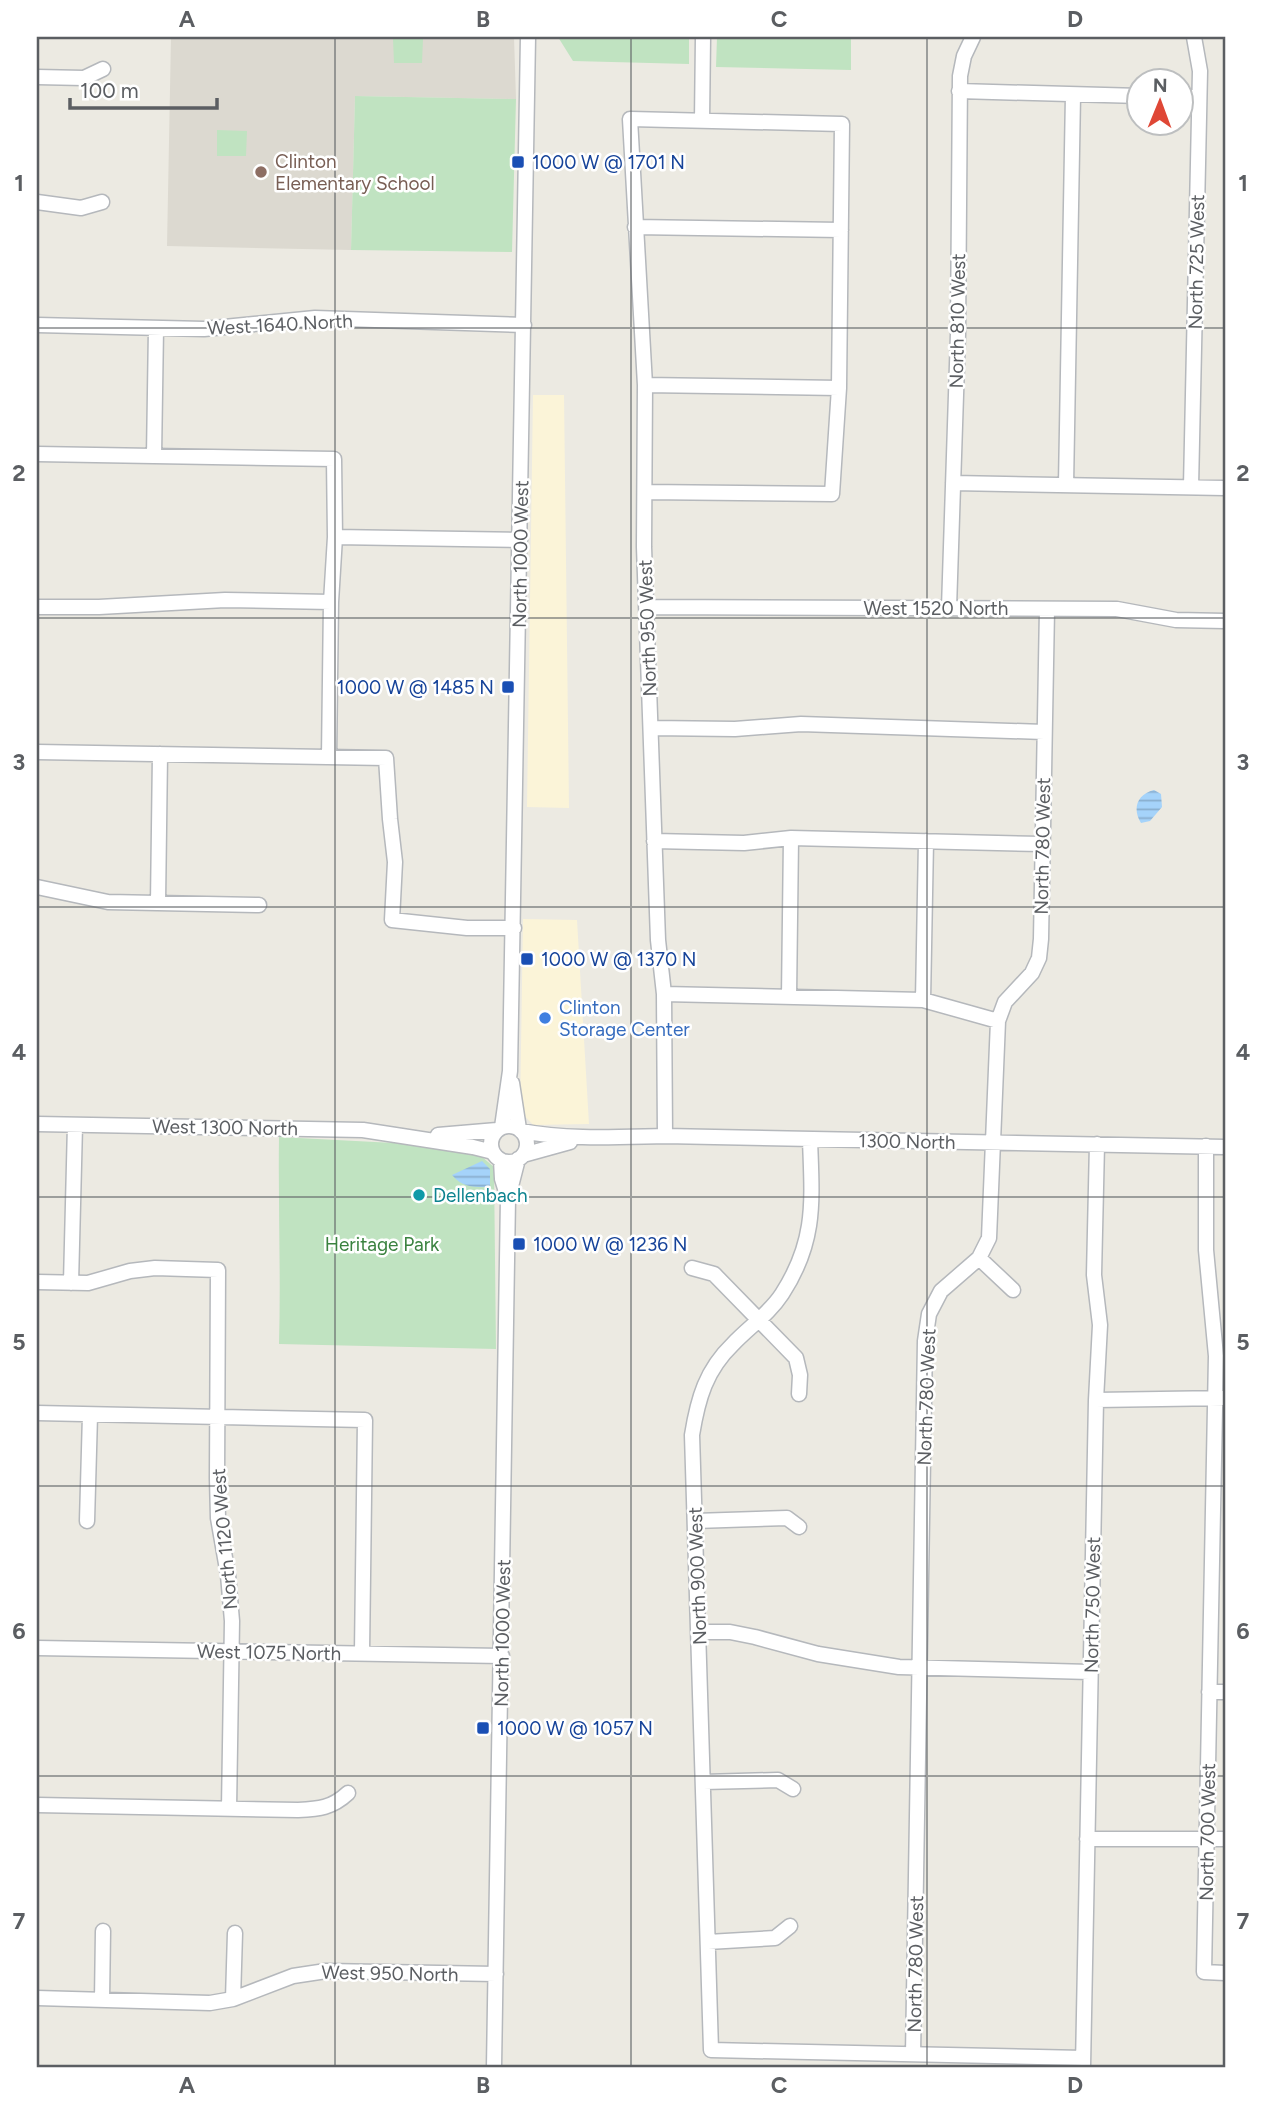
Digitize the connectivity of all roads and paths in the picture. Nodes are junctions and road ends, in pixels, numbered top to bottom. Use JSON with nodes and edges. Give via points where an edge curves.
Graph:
{"nodes":[{"id":1,"x":528,"y":37,"type":"edge"},
{"id":2,"x":703,"y":37,"type":"edge"},
{"id":3,"x":973,"y":37,"type":"edge"},
{"id":4,"x":1194,"y":37,"type":"edge"},
{"id":5,"x":103,"y":69,"type":"dead end"},
{"id":6,"x":37,"y":77,"type":"edge"},
{"id":7,"x":960,"y":91,"type":"junction"},
{"id":8,"x":1073,"y":95,"type":"junction"},
{"id":9,"x":1126,"y":96,"type":"edge"},
{"id":10,"x":1199,"y":97,"type":"joint"},
{"id":11,"x":702,"y":121,"type":"junction"},
{"id":12,"x":37,"y":202,"type":"edge"},
{"id":13,"x":102,"y":202,"type":"dead end"},
{"id":14,"x":635,"y":227,"type":"junction"},
{"id":15,"x":841,"y":230,"type":"junction"},
{"id":16,"x":37,"y":325,"type":"edge"},
{"id":17,"x":524,"y":325,"type":"junction"},
{"id":18,"x":156,"y":328,"type":"junction"},
{"id":19,"x":645,"y":385,"type":"junction"},
{"id":20,"x":839,"y":388,"type":"junction"},
{"id":21,"x":37,"y":454,"type":"edge"},
{"id":22,"x":154,"y":456,"type":"junction"},
{"id":23,"x":953,"y":483,"type":"junction"},
{"id":24,"x":1066,"y":485,"type":"junction"},
{"id":25,"x":1191,"y":487,"type":"junction"},
{"id":26,"x":1225,"y":488,"type":"edge"},
{"id":27,"x":645,"y":492,"type":"junction"},
{"id":28,"x":335,"y":537,"type":"junction"},
{"id":29,"x":520,"y":540,"type":"junction"},
{"id":30,"x":331,"y":602,"type":"junction"},
{"id":31,"x":37,"y":607,"type":"edge"},
{"id":32,"x":646,"y":607,"type":"junction"},
{"id":33,"x":949,"y":608,"type":"junction"},
{"id":34,"x":1046,"y":609,"type":"junction"},
{"id":35,"x":1225,"y":621,"type":"edge"},
{"id":36,"x":650,"y":729,"type":"junction"},
{"id":37,"x":1044,"y":732,"type":"junction"},
{"id":38,"x":37,"y":752,"type":"edge"},
{"id":39,"x":160,"y":754,"type":"junction"},
{"id":40,"x":329,"y":757,"type":"junction"},
{"id":41,"x":791,"y":838,"type":"junction"},
{"id":42,"x":654,"y":841,"type":"junction"},
{"id":43,"x":926,"y":841,"type":"junction"},
{"id":44,"x":1041,"y":844,"type":"junction"},
{"id":45,"x":37,"y":887,"type":"edge"},
{"id":46,"x":158,"y":903,"type":"junction"},
{"id":47,"x":258,"y":905,"type":"dead end"},
{"id":48,"x":514,"y":928,"type":"junction"},
{"id":49,"x":664,"y":994,"type":"junction"},
{"id":50,"x":789,"y":997,"type":"junction"},
{"id":51,"x":923,"y":1000,"type":"junction"},
{"id":52,"x":998,"y":1021,"type":"junction"},
{"id":53,"x":510,"y":1071,"type":"junction"},
{"id":54,"x":37,"y":1124,"type":"edge"},
{"id":55,"x":75,"y":1125,"type":"junction"},
{"id":56,"x":499,"y":1129,"type":"junction"},
{"id":57,"x":520,"y":1130,"type":"junction"},
{"id":58,"x":412,"y":1136,"type":"junction"},
{"id":59,"x":665,"y":1136,"type":"junction"},
{"id":60,"x":588,"y":1138,"type":"junction"},
{"id":61,"x":810,"y":1139,"type":"junction"},
{"id":62,"x":993,"y":1143,"type":"junction"},
{"id":63,"x":1097,"y":1144,"type":"junction"},
{"id":64,"x":1206,"y":1146,"type":"junction"},
{"id":65,"x":1225,"y":1146,"type":"edge"},
{"id":66,"x":497,"y":1156,"type":"junction"},
{"id":67,"x":521,"y":1157,"type":"junction"},
{"id":68,"x":508,"y":1198,"type":"junction"},
{"id":69,"x":979,"y":1258,"type":"junction"},
{"id":70,"x":692,"y":1268,"type":"dead end"},
{"id":71,"x":37,"y":1282,"type":"edge"},
{"id":72,"x":71,"y":1283,"type":"junction"},
{"id":73,"x":1013,"y":1290,"type":"dead end"},
{"id":74,"x":759,"y":1320,"type":"junction"},
{"id":75,"x":799,"y":1394,"type":"dead end"},
{"id":76,"x":1220,"y":1398,"type":"edge"},
{"id":77,"x":1096,"y":1400,"type":"junction"},
{"id":78,"x":37,"y":1413,"type":"edge"},
{"id":79,"x":90,"y":1415,"type":"junction"},
{"id":80,"x":217,"y":1417,"type":"junction"},
{"id":81,"x":88,"y":1521,"type":"dead end"},
{"id":82,"x":695,"y":1521,"type":"junction"},
{"id":83,"x":799,"y":1527,"type":"dead end"},
{"id":84,"x":1219,"y":1551,"type":"edge"},
{"id":85,"x":699,"y":1632,"type":"junction"},
{"id":86,"x":37,"y":1648,"type":"edge"},
{"id":87,"x":232,"y":1651,"type":"junction"},
{"id":88,"x":362,"y":1653,"type":"junction"},
{"id":89,"x":502,"y":1656,"type":"junction"},
{"id":90,"x":920,"y":1668,"type":"junction"},
{"id":91,"x":1090,"y":1672,"type":"junction"},
{"id":92,"x":1209,"y":1692,"type":"junction"},
{"id":93,"x":1225,"y":1692,"type":"edge"},
{"id":94,"x":703,"y":1782,"type":"junction"},
{"id":95,"x":793,"y":1788,"type":"dead end"},
{"id":96,"x":348,"y":1793,"type":"dead end"},
{"id":97,"x":37,"y":1805,"type":"edge"},
{"id":98,"x":229,"y":1809,"type":"junction"},
{"id":99,"x":1087,"y":1839,"type":"junction"},
{"id":100,"x":1206,"y":1839,"type":"junction"},
{"id":101,"x":1225,"y":1839,"type":"edge"},
{"id":102,"x":790,"y":1926,"type":"dead end"},
{"id":103,"x":103,"y":1931,"type":"dead end"},
{"id":104,"x":235,"y":1933,"type":"dead end"},
{"id":105,"x":708,"y":1942,"type":"junction"},
{"id":106,"x":1225,"y":1973,"type":"edge"},
{"id":107,"x":496,"y":1974,"type":"junction"},
{"id":108,"x":37,"y":1998,"type":"edge"},
{"id":109,"x":233,"y":1999,"type":"junction"},
{"id":110,"x":102,"y":2000,"type":"junction"},
{"id":111,"x":914,"y":2054,"type":"junction"},
{"id":112,"x":1083,"y":2063,"type":"edge"},
{"id":113,"x":494,"y":2067,"type":"edge"}],
"edges":[{"from":1,"to":17,"type":"street","name":"North 1000 West"},
{"from":2,"to":11,"type":"street"},
{"from":3,"to":7,"type":"street","name":"North 810 West","via":[[964,57]]},
{"from":4,"to":10,"type":"street","name":"North 725 West"},
{"from":5,"to":6,"type":"street","via":[[84,78]]},
{"from":7,"to":8,"type":"street"},
{"from":7,"to":23,"type":"street","name":"North 810 West"},
{"from":8,"to":9,"type":"street"},
{"from":8,"to":24,"type":"street"},
{"from":10,"to":25,"type":"street","name":"North 725 West"},
{"from":11,"to":14,"type":"street","name":"North 950 West","via":[[630,119]]},
{"from":11,"to":15,"type":"street","via":[[842,124]]},
{"from":12,"to":13,"type":"street","via":[[81,208]]},
{"from":14,"to":15,"type":"street"},
{"from":14,"to":19,"type":"street","name":"North 950 West"},
{"from":15,"to":20,"type":"street"},
{"from":16,"to":18,"type":"street","name":"West 1640 North"},
{"from":17,"to":18,"type":"street","name":"West 1640 North","via":[[315,318],[234,327]]},
{"from":17,"to":29,"type":"street","name":"North 1000 West"},
{"from":18,"to":22,"type":"street"},
{"from":19,"to":20,"type":"street"},
{"from":19,"to":27,"type":"street","name":"North 950 West"},
{"from":20,"to":27,"type":"street","via":[[832,494]]},
{"from":21,"to":22,"type":"street"},
{"from":22,"to":28,"type":"street","via":[[334,459]]},
{"from":23,"to":24,"type":"street"},
{"from":23,"to":33,"type":"street","name":"North 810 West"},
{"from":24,"to":25,"type":"street"},
{"from":25,"to":26,"type":"street"},
{"from":27,"to":32,"type":"street","name":"North 950 West"},
{"from":28,"to":29,"type":"street"},
{"from":28,"to":30,"type":"street"},
{"from":29,"to":48,"type":"street","name":"North 1000 West"},
{"from":30,"to":31,"type":"street"},
{"from":30,"to":40,"type":"street"},
{"from":32,"to":33,"type":"street","name":"West 1520 North"},
{"from":32,"to":36,"type":"street","name":"North 950 West"},
{"from":33,"to":34,"type":"street","name":"West 1520 North"},
{"from":34,"to":35,"type":"street","name":"West 1520 North","via":[[1117,609],[1176,620]]},
{"from":34,"to":37,"type":"street","name":"North 780 West"},
{"from":36,"to":37,"type":"street","via":[[802,724]]},
{"from":36,"to":42,"type":"street","name":"North 950 West"},
{"from":37,"to":44,"type":"street","name":"North 780 West"},
{"from":38,"to":39,"type":"street"},
{"from":39,"to":40,"type":"street"},
{"from":39,"to":46,"type":"street"},
{"from":40,"to":48,"type":"street","via":[[386,758],[395,862],[393,920]]},
{"from":41,"to":42,"type":"street","via":[[744,843]]},
{"from":41,"to":43,"type":"street"},
{"from":41,"to":50,"type":"street"},
{"from":42,"to":49,"type":"street","name":"North 950 West"},
{"from":43,"to":44,"type":"street"},
{"from":43,"to":51,"type":"street"},
{"from":44,"to":52,"type":"street","name":"North 780 West","via":[[1039,958],[1032,973],[1005,1002]]},
{"from":45,"to":46,"type":"street","via":[[108,902]]},
{"from":46,"to":47,"type":"street"},
{"from":48,"to":53,"type":"street","name":"North 1000 West"},
{"from":49,"to":50,"type":"street"},
{"from":49,"to":59,"type":"street","name":"North 950 West"},
{"from":50,"to":51,"type":"street"},
{"from":51,"to":52,"type":"street"},
{"from":52,"to":62,"type":"street","name":"North 780 West"},
{"from":53,"to":56,"type":"street","name":"North 1000 West"},
{"from":53,"to":57,"type":"street","name":"North 1000 West"},
{"from":54,"to":55,"type":"street","name":"West 1300 North"},
{"from":55,"to":58,"type":"street","name":"West 1300 North","via":[[363,1130]]},
{"from":55,"to":72,"type":"street"},
{"from":56,"to":57,"type":"street"},
{"from":56,"to":58,"type":"street","name":"West 1300 North"},
{"from":56,"to":66,"type":"street","via":[[491,1141]]},
{"from":57,"to":60,"type":"street","name":"1300 North"},
{"from":57,"to":67,"type":"street","via":[[527,1144]]},
{"from":58,"to":66,"type":"street","name":"West 1300 North"},
{"from":59,"to":60,"type":"street","name":"1300 North"},
{"from":59,"to":61,"type":"street","name":"1300 North"},
{"from":60,"to":67,"type":"street","name":"1300 North"},
{"from":61,"to":62,"type":"street","name":"1300 North"},
{"from":61,"to":74,"type":"street","name":"North 900 West","via":[[812,1214],[805,1247],[780,1297]]},
{"from":62,"to":63,"type":"street","name":"1300 North"},
{"from":62,"to":69,"type":"street","name":"North 780 West","via":[[992,1221]]},
{"from":63,"to":64,"type":"street","name":"1300 North"},
{"from":63,"to":77,"type":"street","name":"North 750 West","via":[[1094,1275],[1100,1325]]},
{"from":64,"to":65,"type":"street","name":"1300 North"},
{"from":64,"to":76,"type":"street","name":"North 700 West","via":[[1206,1250]]},
{"from":66,"to":67,"type":"street","via":[[513,1161]]},
{"from":66,"to":68,"type":"street","name":"North 1000 West"},
{"from":67,"to":68,"type":"street","name":"North 1000 West"},
{"from":68,"to":89,"type":"street","name":"North 1000 West"},
{"from":69,"to":73,"type":"street"},
{"from":69,"to":90,"type":"street","name":"North 780 West","via":[[941,1291],[929,1314],[925,1340]]},
{"from":70,"to":74,"type":"street","via":[[714,1274]]},
{"from":71,"to":72,"type":"street"},
{"from":72,"to":80,"type":"street","name":"North 1120 West","via":[[155,1268],[218,1270]]},
{"from":74,"to":75,"type":"street","via":[[796,1358]]},
{"from":74,"to":82,"type":"street","name":"North 900 West","via":[[710,1372],[698,1399],[692,1435]]},
{"from":76,"to":77,"type":"street"},
{"from":76,"to":84,"type":"street","name":"North 700 West"},
{"from":77,"to":91,"type":"street","name":"North 750 West"},
{"from":78,"to":79,"type":"street"},
{"from":79,"to":80,"type":"street"},
{"from":79,"to":81,"type":"street"},
{"from":80,"to":87,"type":"street","name":"North 1120 West","via":[[218,1518],[228,1575]]},
{"from":80,"to":88,"type":"street","via":[[365,1420]]},
{"from":82,"to":83,"type":"street","via":[[787,1518]]},
{"from":82,"to":85,"type":"street","name":"North 900 West"},
{"from":84,"to":92,"type":"street","name":"North 700 West"},
{"from":85,"to":90,"type":"street","via":[[730,1632],[818,1654]]},
{"from":85,"to":94,"type":"street","name":"North 900 West"},
{"from":86,"to":87,"type":"street","name":"West 1075 North"},
{"from":87,"to":88,"type":"street","name":"West 1075 North"},
{"from":87,"to":98,"type":"street","name":"North 1120 West"},
{"from":88,"to":89,"type":"street","name":"West 1075 North"},
{"from":89,"to":107,"type":"street","name":"North 1000 West"},
{"from":90,"to":91,"type":"street"},
{"from":90,"to":111,"type":"street","name":"North 780 West"},
{"from":91,"to":99,"type":"street","name":"North 750 West"},
{"from":92,"to":93,"type":"street"},
{"from":92,"to":100,"type":"street","name":"North 700 West"},
{"from":94,"to":95,"type":"street","via":[[778,1780]]},
{"from":94,"to":105,"type":"street","name":"North 900 West"},
{"from":96,"to":98,"type":"street","via":[[322,1809]]},
{"from":97,"to":98,"type":"street"},
{"from":99,"to":100,"type":"street"},
{"from":99,"to":112,"type":"street","name":"North 750 West"},
{"from":100,"to":101,"type":"street"},
{"from":100,"to":106,"type":"street","name":"North 700 West","via":[[1204,1972]]},
{"from":102,"to":105,"type":"street","via":[[775,1938]]},
{"from":103,"to":110,"type":"street"},
{"from":104,"to":109,"type":"street"},
{"from":105,"to":111,"type":"street","name":"North 900 West","via":[[711,2050]]},
{"from":107,"to":109,"type":"street","name":"West 950 North","via":[[310,1972]]},
{"from":107,"to":113,"type":"street","name":"North 1000 West"},
{"from":108,"to":110,"type":"street","name":"West 950 North"},
{"from":109,"to":110,"type":"street","name":"West 950 North","via":[[210,2003]]},
{"from":111,"to":112,"type":"street"}]}
